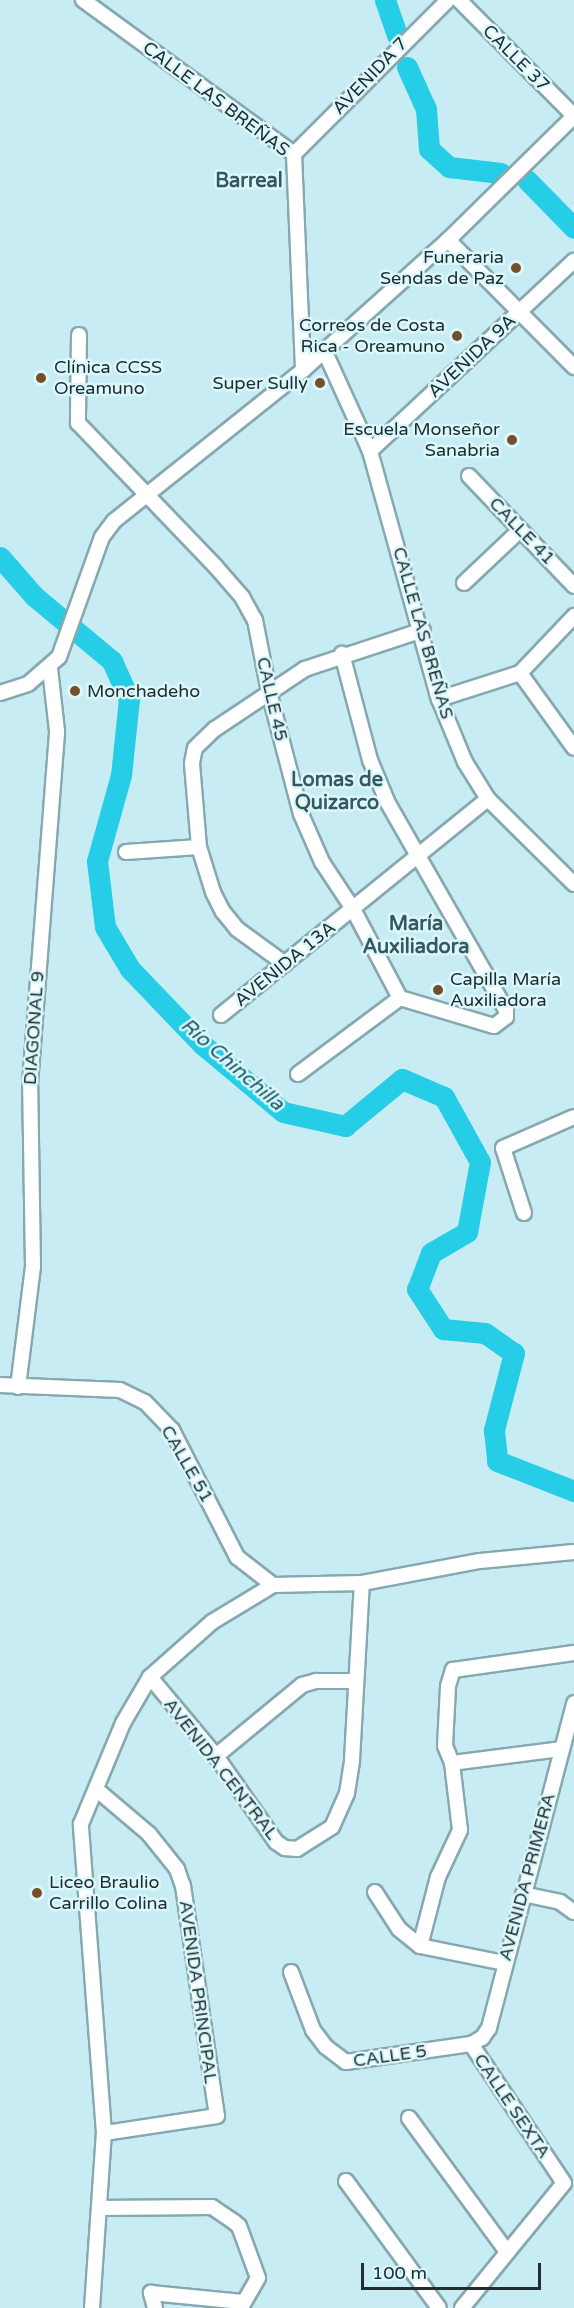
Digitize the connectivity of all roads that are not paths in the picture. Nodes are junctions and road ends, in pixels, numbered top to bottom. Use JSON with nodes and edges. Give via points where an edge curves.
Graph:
{"nodes":[{"id":1,"x":83,"y":0,"type":"edge"},
{"id":2,"x":448,"y":0,"type":"edge"},
{"id":3,"x":459,"y":0,"type":"edge"},
{"id":4,"x":574,"y":116,"type":"edge"},
{"id":5,"x":294,"y":154,"type":"junction"},
{"id":6,"x":448,"y":240,"type":"junction"},
{"id":7,"x":574,"y":261,"type":"edge"},
{"id":8,"x":520,"y":312,"type":"junction"},
{"id":9,"x":79,"y":335,"type":"dead end"},
{"id":10,"x":324,"y":350,"type":"junction"},
{"id":11,"x":574,"y":367,"type":"edge"},
{"id":12,"x":303,"y":370,"type":"junction"},
{"id":13,"x":370,"y":451,"type":"junction"},
{"id":14,"x":469,"y":476,"type":"dead end"},
{"id":15,"x":147,"y":492,"type":"junction"},
{"id":16,"x":520,"y":530,"type":"junction"},
{"id":17,"x":464,"y":583,"type":"dead end"},
{"id":18,"x":574,"y":586,"type":"edge"},
{"id":19,"x":574,"y":616,"type":"edge"},
{"id":20,"x":423,"y":630,"type":"junction"},
{"id":21,"x":342,"y":654,"type":"junction"},
{"id":22,"x":50,"y":669,"type":"junction"},
{"id":23,"x":520,"y":673,"type":"junction"},
{"id":24,"x":269,"y":692,"type":"junction"},
{"id":25,"x":0,"y":693,"type":"edge"},
{"id":26,"x":439,"y":699,"type":"junction"},
{"id":27,"x":574,"y":748,"type":"edge"},
{"id":28,"x":488,"y":799,"type":"junction"},
{"id":29,"x":199,"y":847,"type":"junction"},
{"id":30,"x":126,"y":852,"type":"dead end"},
{"id":31,"x":420,"y":856,"type":"junction"},
{"id":32,"x":574,"y":885,"type":"edge"},
{"id":33,"x":353,"y":909,"type":"junction"},
{"id":34,"x":285,"y":964,"type":"junction"},
{"id":35,"x":400,"y":998,"type":"junction"},
{"id":36,"x":221,"y":1015,"type":"dead end"},
{"id":37,"x":298,"y":1074,"type":"dead end"},
{"id":38,"x":574,"y":1117,"type":"edge"},
{"id":39,"x":524,"y":1213,"type":"dead end"},
{"id":40,"x":0,"y":1385,"type":"edge"},
{"id":41,"x":18,"y":1387,"type":"junction"},
{"id":42,"x":574,"y":1552,"type":"edge"},
{"id":43,"x":362,"y":1583,"type":"junction"},
{"id":44,"x":273,"y":1585,"type":"junction"},
{"id":45,"x":574,"y":1653,"type":"edge"},
{"id":46,"x":150,"y":1677,"type":"junction"},
{"id":47,"x":356,"y":1681,"type":"junction"},
{"id":48,"x":574,"y":1702,"type":"edge"},
{"id":49,"x":561,"y":1749,"type":"junction"},
{"id":50,"x":216,"y":1756,"type":"junction"},
{"id":51,"x":452,"y":1764,"type":"junction"},
{"id":52,"x":96,"y":1789,"type":"junction"},
{"id":53,"x":375,"y":1892,"type":"dead end"},
{"id":54,"x":523,"y":1894,"type":"junction"},
{"id":55,"x":574,"y":1912,"type":"edge"},
{"id":56,"x":420,"y":1946,"type":"junction"},
{"id":57,"x":504,"y":1963,"type":"junction"},
{"id":58,"x":291,"y":1972,"type":"dead end"},
{"id":59,"x":471,"y":2044,"type":"junction"},
{"id":60,"x":409,"y":2118,"type":"dead end"},
{"id":61,"x":104,"y":2133,"type":"junction"},
{"id":62,"x":346,"y":2181,"type":"dead end"},
{"id":63,"x":100,"y":2208,"type":"junction"},
{"id":64,"x":507,"y":2252,"type":"junction"},
{"id":65,"x":242,"y":2305,"type":"edge"},
{"id":66,"x":92,"y":2308,"type":"edge"},
{"id":67,"x":155,"y":2308,"type":"edge"},
{"id":68,"x":439,"y":2308,"type":"edge"},
{"id":69,"x":462,"y":2308,"type":"edge"}],
"edges":[{"from":1,"to":5,"type":"street","name":"CALLE LAS BREÑAS"},
{"from":2,"to":5,"type":"street","name":"AVENIDA 7"},
{"from":3,"to":4,"type":"street","name":"CALLE 37"},
{"from":4,"to":6,"type":"street"},
{"from":5,"to":12,"type":"street","name":"CALLE LAS BREÑAS"},
{"from":6,"to":8,"type":"street"},
{"from":6,"to":10,"type":"street"},
{"from":7,"to":8,"type":"street","name":"AVENIDA 9A"},
{"from":8,"to":11,"type":"street"},
{"from":8,"to":13,"type":"street","name":"AVENIDA 9A"},
{"from":9,"to":15,"type":"street","name":"CALLE 45","via":[[78,423]]},
{"from":10,"to":12,"type":"street"},
{"from":10,"to":13,"type":"street","name":"CALLE LAS BREÑAS"},
{"from":12,"to":15,"type":"street"},
{"from":13,"to":20,"type":"street","name":"CALLE LAS BREÑAS"},
{"from":14,"to":16,"type":"street","name":"CALLE 41"},
{"from":15,"to":22,"type":"street","via":[[102,537],[66,644]]},
{"from":15,"to":24,"type":"street","name":"CALLE 45","via":[[242,597],[255,620]]},
{"from":16,"to":17,"type":"street"},
{"from":16,"to":18,"type":"street","name":"CALLE 41"},
{"from":19,"to":23,"type":"street"},
{"from":20,"to":21,"type":"street"},
{"from":20,"to":26,"type":"street","name":"CALLE LAS BREÑAS"},
{"from":21,"to":24,"type":"street","via":[[305,669]]},
{"from":21,"to":31,"type":"street","via":[[370,760],[387,801]]},
{"from":22,"to":25,"type":"street","via":[[28,684]]},
{"from":22,"to":41,"type":"street","name":"DIAGONAL 9","via":[[57,731],[30,1084],[33,1267]]},
{"from":23,"to":26,"type":"street"},
{"from":23,"to":27,"type":"street"},
{"from":24,"to":29,"type":"street","via":[[195,747],[192,763]]},
{"from":24,"to":33,"type":"street","name":"CALLE 45","via":[[301,814],[322,862]]},
{"from":26,"to":28,"type":"street","name":"CALLE LAS BREÑAS","via":[[465,762]]},
{"from":28,"to":31,"type":"street","name":"AVENIDA 13A"},
{"from":28,"to":32,"type":"street","name":"CALLE LAS BREÑAS"},
{"from":29,"to":30,"type":"street"},
{"from":29,"to":34,"type":"street","via":[[223,912],[237,929]]},
{"from":31,"to":33,"type":"street","name":"AVENIDA 13A"},
{"from":31,"to":35,"type":"street","via":[[506,1010],[501,1023],[494,1026]]},
{"from":33,"to":34,"type":"street","name":"AVENIDA 13A"},
{"from":33,"to":35,"type":"street","name":"CALLE 45"},
{"from":34,"to":36,"type":"street","name":"AVENIDA 13A"},
{"from":35,"to":37,"type":"street"},
{"from":38,"to":39,"type":"street","via":[[503,1148]]},
{"from":40,"to":41,"type":"street","name":"CALLE 51"},
{"from":41,"to":44,"type":"street","name":"CALLE 51","via":[[120,1389],[145,1402],[172,1430],[237,1557]]},
{"from":42,"to":43,"type":"street","via":[[480,1561]]},
{"from":43,"to":44,"type":"street"},
{"from":43,"to":47,"type":"street","name":"AVENIDA CENTRAL"},
{"from":44,"to":46,"type":"street","via":[[212,1622]]},
{"from":45,"to":51,"type":"street","via":[[453,1670],[448,1686],[445,1746]]},
{"from":46,"to":50,"type":"street","name":"AVENIDA CENTRAL"},
{"from":46,"to":52,"type":"street","via":[[123,1723]]},
{"from":47,"to":50,"type":"street","via":[[302,1685]]},
{"from":47,"to":50,"type":"street","name":"AVENIDA CENTRAL","via":[[347,1793],[332,1827],[297,1849],[276,1842]]},
{"from":48,"to":49,"type":"street","name":"AVENIDA PRIMERA"},
{"from":49,"to":51,"type":"street"},
{"from":49,"to":54,"type":"street","name":"AVENIDA PRIMERA"},
{"from":51,"to":56,"type":"street","via":[[460,1830],[438,1877]]},
{"from":52,"to":61,"type":"street","via":[[81,1824]]},
{"from":52,"to":61,"type":"street","name":"AVENIDA PRINCIPAL","via":[[149,1834],[177,1869],[183,1886],[217,2116]]},
{"from":53,"to":56,"type":"street","via":[[399,1929]]},
{"from":54,"to":55,"type":"street","via":[[560,1902]]},
{"from":54,"to":57,"type":"street","name":"AVENIDA PRIMERA"},
{"from":56,"to":57,"type":"street"},
{"from":57,"to":59,"type":"street","name":"AVENIDA PRIMERA","via":[[489,2028]]},
{"from":58,"to":59,"type":"street","name":"CALLE 5","via":[[313,2030],[326,2048],[346,2062]]},
{"from":59,"to":64,"type":"street","name":"CALLE SEXTA","via":[[564,2183]]},
{"from":60,"to":64,"type":"street"},
{"from":61,"to":63,"type":"street"},
{"from":62,"to":68,"type":"street"},
{"from":63,"to":65,"type":"street","via":[[212,2207],[239,2226],[258,2278]]},
{"from":63,"to":66,"type":"street"},
{"from":64,"to":69,"type":"street","name":"CALLE SEXTA"},
{"from":65,"to":67,"type":"street","via":[[151,2293]]}]}
